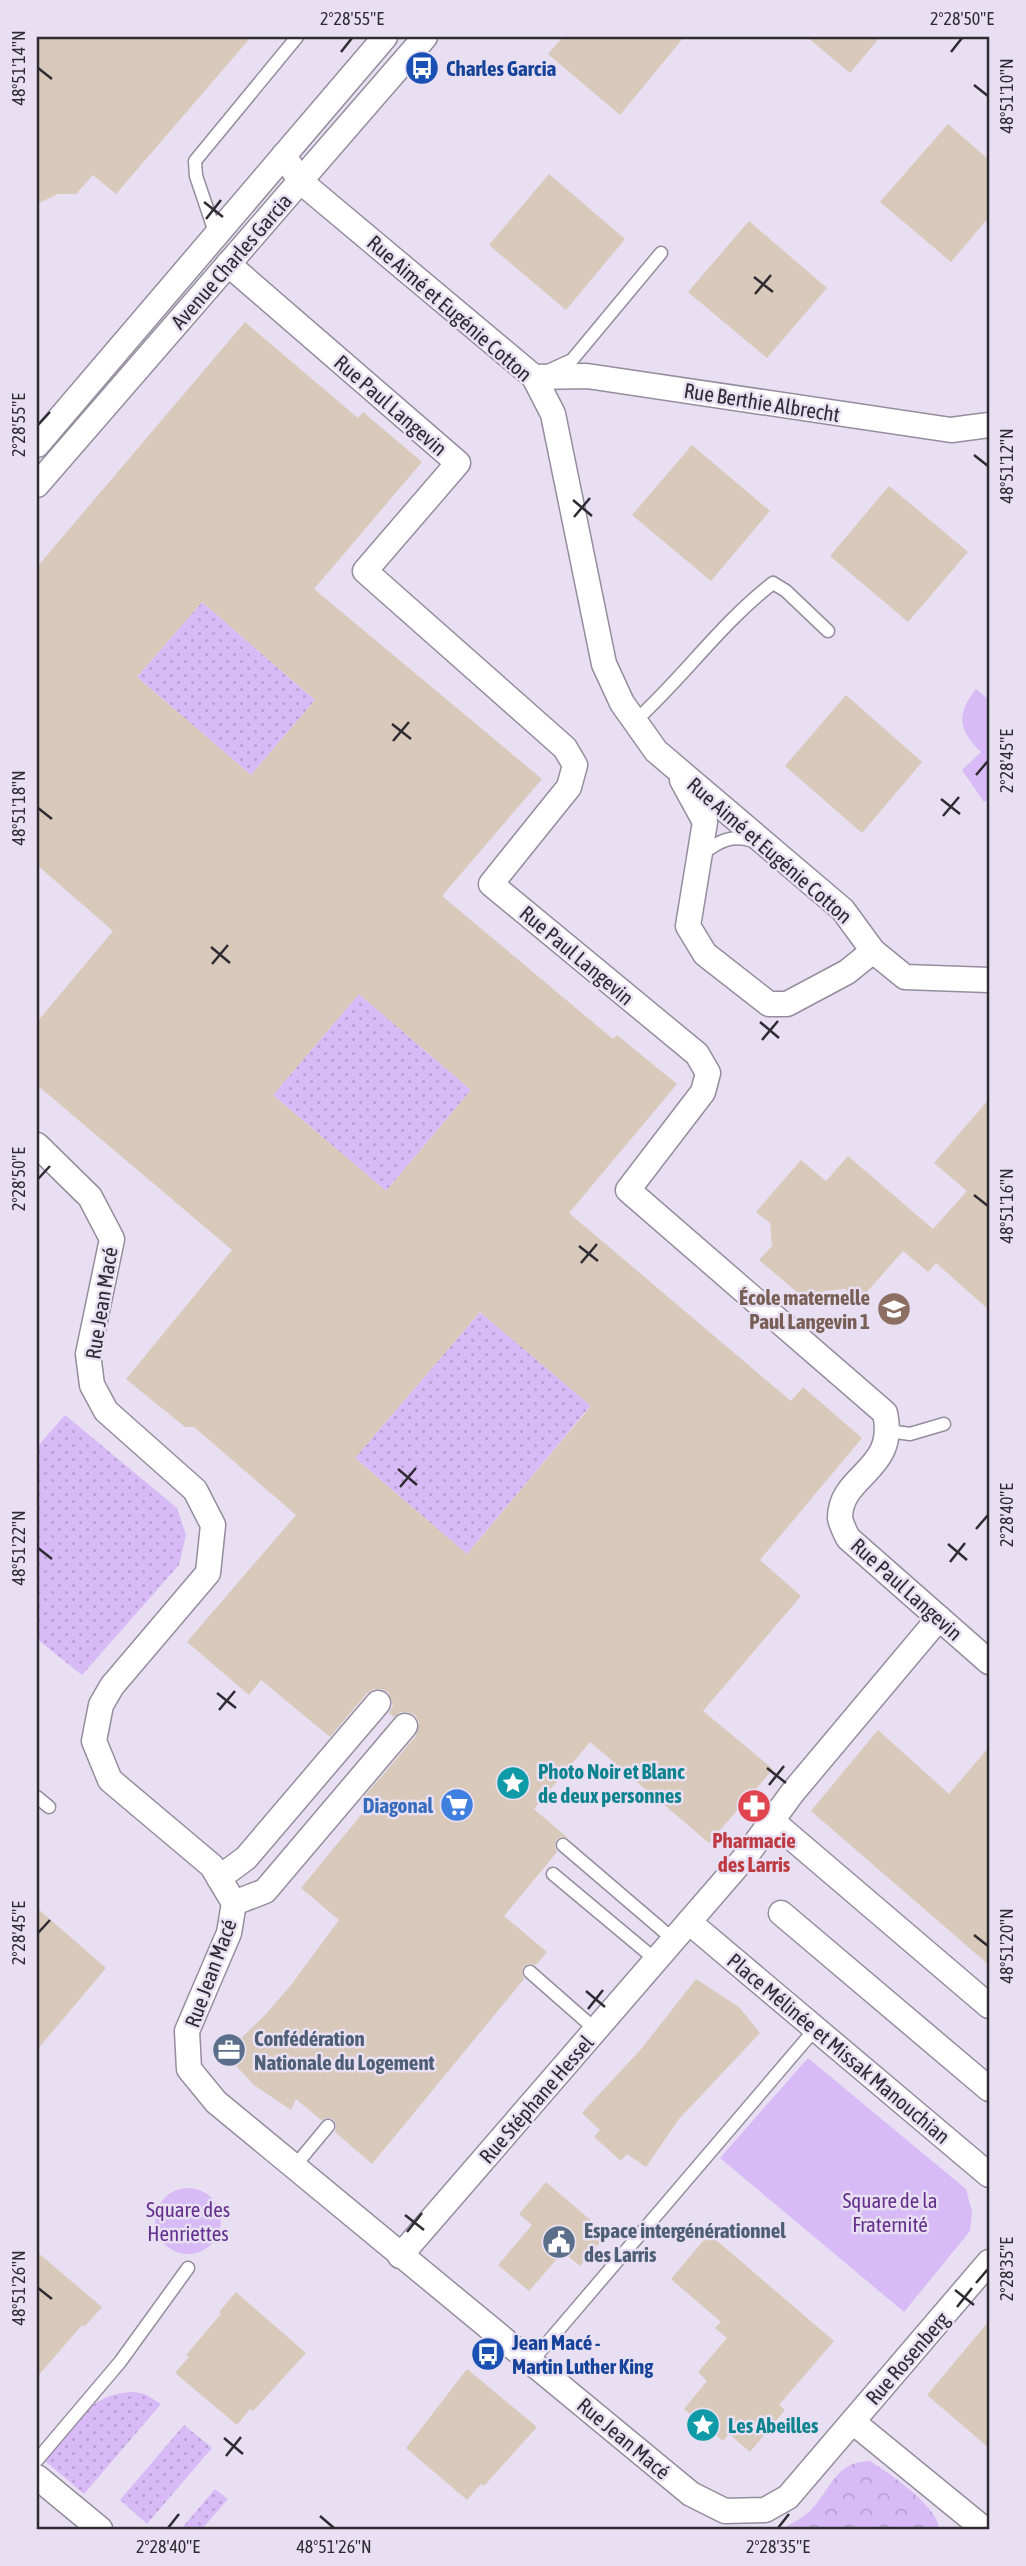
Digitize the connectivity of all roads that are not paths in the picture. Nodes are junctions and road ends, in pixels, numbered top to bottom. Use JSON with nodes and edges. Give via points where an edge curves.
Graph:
{"nodes":[{"id":1,"x":297,"y":37,"type":"edge"},
{"id":2,"x":385,"y":37,"type":"edge"},
{"id":3,"x":425,"y":37,"type":"edge"},
{"id":4,"x":284,"y":155,"type":"junction"},
{"id":5,"x":300,"y":181,"type":"junction"},
{"id":6,"x":216,"y":235,"type":"junction"},
{"id":7,"x":661,"y":253,"type":"dead end"},
{"id":8,"x":228,"y":264,"type":"junction"},
{"id":9,"x":534,"y":377,"type":"junction"},
{"id":10,"x":989,"y":425,"type":"edge"},
{"id":11,"x":37,"y":446,"type":"edge"},
{"id":12,"x":37,"y":485,"type":"edge"},
{"id":13,"x":828,"y":631,"type":"dead end"},
{"id":14,"x":634,"y":722,"type":"junction"},
{"id":15,"x":675,"y":768,"type":"junction"},
{"id":16,"x":771,"y":846,"type":"junction"},
{"id":17,"x":702,"y":854,"type":"junction"},
{"id":18,"x":873,"y":951,"type":"junction"},
{"id":19,"x":989,"y":979,"type":"edge"},
{"id":20,"x":37,"y":1145,"type":"edge"},
{"id":21,"x":944,"y":1424,"type":"dead end"},
{"id":22,"x":889,"y":1431,"type":"junction"},
{"id":23,"x":939,"y":1618,"type":"junction"},
{"id":24,"x":989,"y":1662,"type":"edge"},
{"id":25,"x":378,"y":1703,"type":"dead end"},
{"id":26,"x":405,"y":1726,"type":"dead end"},
{"id":27,"x":37,"y":1797,"type":"edge"},
{"id":28,"x":291,"y":1805,"type":"junction"},
{"id":29,"x":49,"y":1807,"type":"dead end"},
{"id":30,"x":771,"y":1820,"type":"junction"},
{"id":31,"x":318,"y":1828,"type":"junction"},
{"id":32,"x":563,"y":1845,"type":"dead end"},
{"id":33,"x":553,"y":1874,"type":"dead end"},
{"id":34,"x":219,"y":1878,"type":"junction"},
{"id":35,"x":234,"y":1903,"type":"junction"},
{"id":36,"x":780,"y":1913,"type":"dead end"},
{"id":37,"x":681,"y":1931,"type":"junction"},
{"id":38,"x":656,"y":1960,"type":"junction"},
{"id":39,"x":530,"y":1972,"type":"dead end"},
{"id":40,"x":989,"y":2006,"type":"edge"},
{"id":41,"x":816,"y":2028,"type":"junction"},
{"id":42,"x":596,"y":2030,"type":"junction"},
{"id":43,"x":989,"y":2089,"type":"edge"},
{"id":44,"x":328,"y":2126,"type":"dead end"},
{"id":45,"x":294,"y":2167,"type":"junction"},
{"id":46,"x":989,"y":2175,"type":"edge"},
{"id":47,"x":400,"y":2256,"type":"junction"},
{"id":48,"x":989,"y":2262,"type":"edge"},
{"id":49,"x":188,"y":2268,"type":"dead end"},
{"id":50,"x":531,"y":2362,"type":"junction"},
{"id":51,"x":853,"y":2422,"type":"junction"},
{"id":52,"x":37,"y":2460,"type":"edge"},
{"id":53,"x":37,"y":2477,"type":"edge"},
{"id":54,"x":979,"y":2528,"type":"edge"},
{"id":55,"x":100,"y":2529,"type":"edge"}],
"edges":[{"from":1,"to":6,"type":"lane","via":[[195,161],[195,176]]},
{"from":2,"to":4,"type":"street","name":"Avenue Charles Garcia"},
{"from":3,"to":5,"type":"street","name":"Avenue Charles Garcia"},
{"from":4,"to":5,"type":"street","name":"Rue Aimé et Eugénie Cotton"},
{"from":4,"to":6,"type":"street","name":"Avenue Charles Garcia"},
{"from":5,"to":8,"type":"street","name":"Avenue Charles Garcia"},
{"from":5,"to":9,"type":"street","name":"Rue Aimé et Eugénie Cotton"},
{"from":6,"to":11,"type":"street","name":"Avenue Charles Garcia"},
{"from":7,"to":9,"type":"lane","via":[[572,360]]},
{"from":8,"to":12,"type":"street","name":"Avenue Charles Garcia"},
{"from":8,"to":22,"type":"street","name":"Rue Paul Langevin","via":[[458,463],[365,571],[565,748],[575,765],[569,787],[491,884],[697,1054],[708,1073],[703,1092],[628,1190],[885,1413]]},
{"from":9,"to":10,"type":"street","name":"Rue Berthie Albrecht","via":[[587,376],[951,430]]},
{"from":9,"to":14,"type":"street","name":"Rue Aimé et Eugénie Cotton","via":[[553,414],[604,664]]},
{"from":13,"to":14,"type":"lane","via":[[773,583],[745,605]]},
{"from":14,"to":15,"type":"street","name":"Rue Aimé et Eugénie Cotton"},
{"from":15,"to":16,"type":"street","name":"Rue Aimé et Eugénie Cotton"},
{"from":15,"to":17,"type":"street","name":"Rue Aimé et Eugénie Cotton","via":[[705,822]]},
{"from":16,"to":17,"type":"lane","via":[[742,837],[720,840]]},
{"from":16,"to":18,"type":"street","name":"Rue Aimé et Eugénie Cotton","via":[[843,909]]},
{"from":17,"to":18,"type":"street","name":"Rue Aimé et Eugénie Cotton","via":[[688,926],[705,954],[769,1004],[786,1004],[847,972]]},
{"from":18,"to":19,"type":"street","via":[[905,977]]},
{"from":20,"to":34,"type":"street","name":"Rue Jean Macé","via":[[90,1197],[112,1239],[88,1353],[92,1385],[106,1412],[195,1490],[213,1525],[208,1573],[113,1686],[101,1705],[94,1741],[110,1780],[212,1866]]},
{"from":21,"to":22,"type":"lane","via":[[910,1434]]},
{"from":22,"to":23,"type":"street","name":"Rue Paul Langevin","via":[[885,1449],[844,1499],[840,1520],[848,1538]]},
{"from":23,"to":24,"type":"street","name":"Rue Paul Langevin"},
{"from":23,"to":30,"type":"street","name":"Rue Stéphane Hessel"},
{"from":25,"to":28,"type":"street"},
{"from":26,"to":31,"type":"street"},
{"from":27,"to":29,"type":"lane"},
{"from":28,"to":31,"type":"street"},
{"from":28,"to":34,"type":"street","via":[[246,1857]]},
{"from":30,"to":37,"type":"street","name":"Rue Stéphane Hessel"},
{"from":30,"to":40,"type":"street"},
{"from":31,"to":35,"type":"street","via":[[265,1891]]},
{"from":32,"to":37,"type":"lane"},
{"from":33,"to":38,"type":"lane"},
{"from":34,"to":35,"type":"street","name":"Rue Jean Macé"},
{"from":35,"to":45,"type":"street","name":"Rue Jean Macé","via":[[229,1933],[187,2031],[189,2069],[216,2102]]},
{"from":36,"to":43,"type":"street"},
{"from":37,"to":38,"type":"street","name":"Rue Stéphane Hessel"},
{"from":37,"to":41,"type":"street","name":"Place Mélinée et Missak Manouchian"},
{"from":38,"to":42,"type":"street","name":"Rue Stéphane Hessel"},
{"from":39,"to":42,"type":"lane"},
{"from":41,"to":46,"type":"street","name":"Place Mélinée et Missak Manouchian"},
{"from":41,"to":50,"type":"lane"},
{"from":42,"to":47,"type":"street","name":"Rue Stéphane Hessel"},
{"from":44,"to":45,"type":"lane"},
{"from":45,"to":47,"type":"street","name":"Rue Jean Macé"},
{"from":47,"to":50,"type":"street","name":"Rue Jean Macé"},
{"from":48,"to":51,"type":"street","name":"Rue Rosenberg"},
{"from":49,"to":52,"type":"lane","via":[[120,2362]]},
{"from":50,"to":51,"type":"street","name":"Rue Jean Macé","via":[[691,2494],[726,2511],[765,2510],[789,2497]]},
{"from":51,"to":54,"type":"street"},
{"from":53,"to":55,"type":"street"}]}
